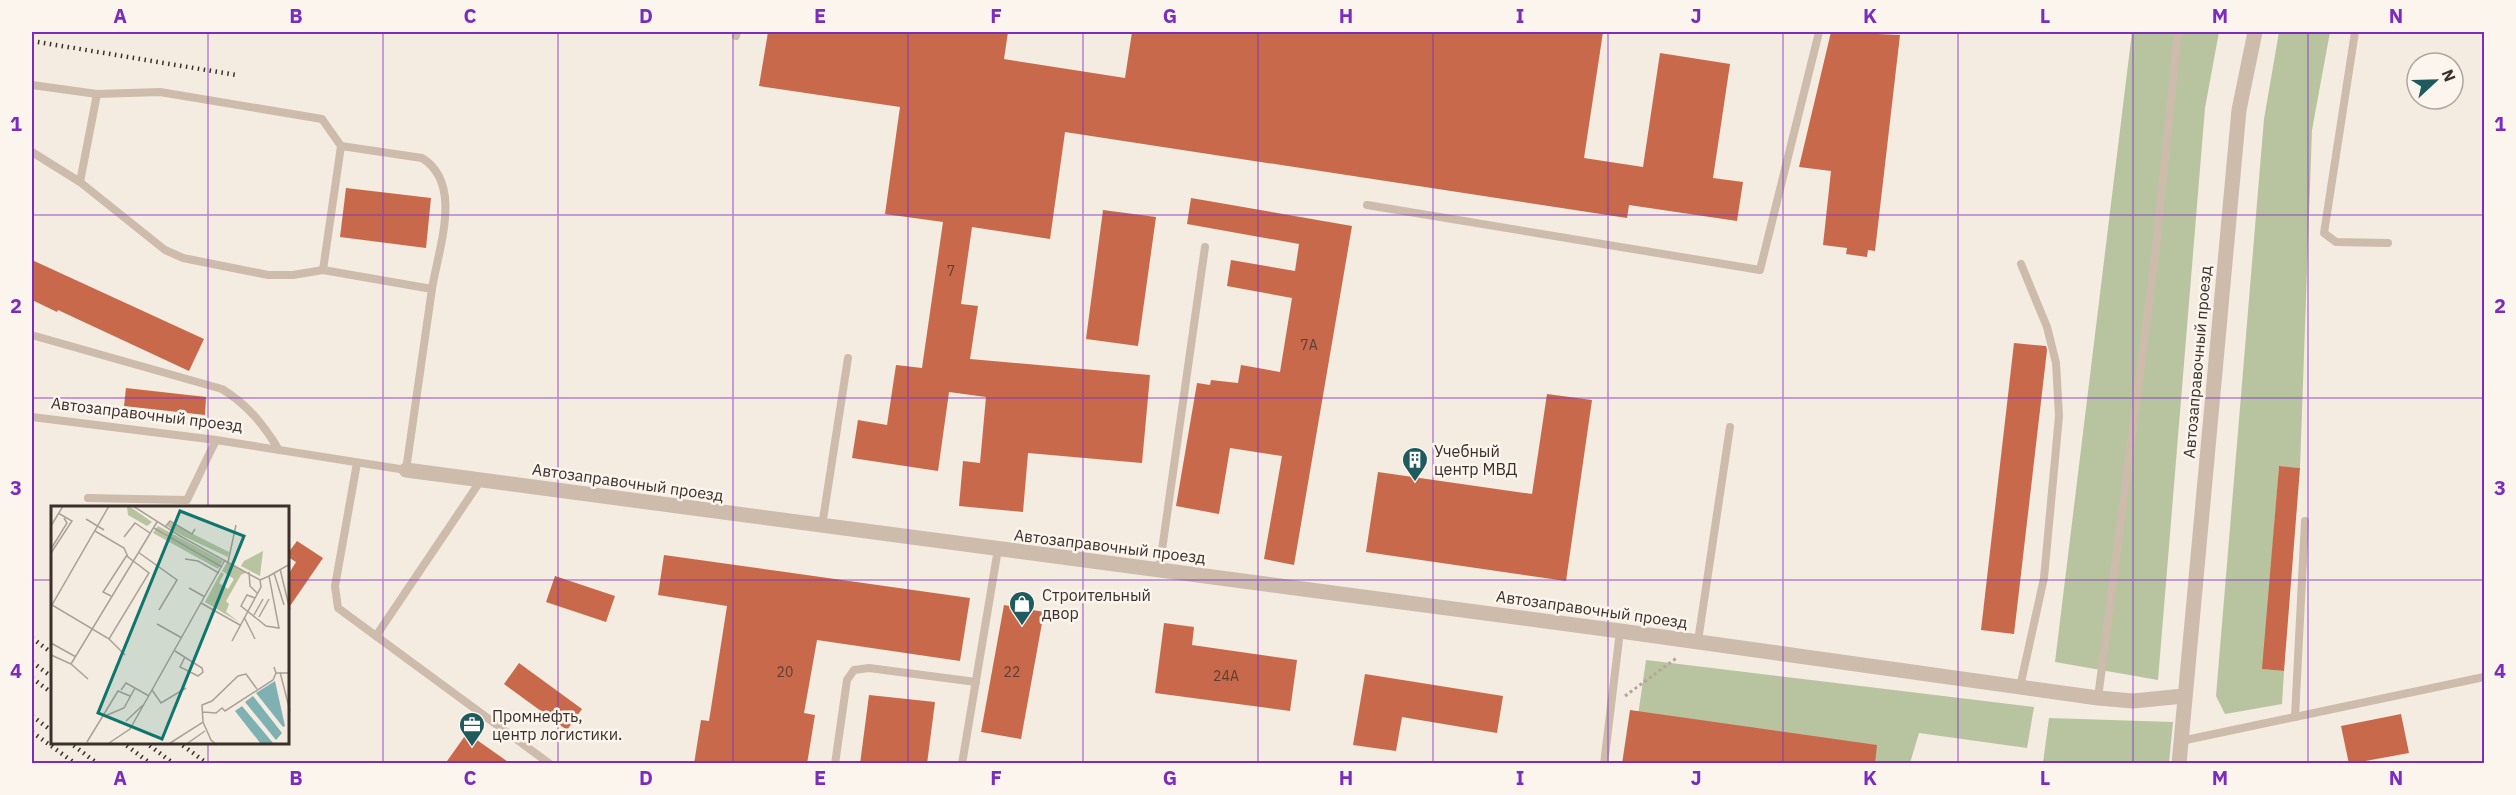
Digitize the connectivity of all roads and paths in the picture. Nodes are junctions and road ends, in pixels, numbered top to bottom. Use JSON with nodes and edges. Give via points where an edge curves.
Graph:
{"nodes":[{"id":1,"x":1819,"y":32,"type":"edge"},
{"id":2,"x":2178,"y":32,"type":"edge"},
{"id":3,"x":2255,"y":32,"type":"edge"},
{"id":4,"x":2355,"y":32,"type":"edge"},
{"id":5,"x":32,"y":84,"type":"edge"},
{"id":6,"x":97,"y":94,"type":"junction"},
{"id":7,"x":341,"y":146,"type":"junction"},
{"id":8,"x":32,"y":153,"type":"edge"},
{"id":9,"x":80,"y":182,"type":"junction"},
{"id":10,"x":1367,"y":205,"type":"dead end"},
{"id":11,"x":2388,"y":243,"type":"dead end"},
{"id":12,"x":1205,"y":247,"type":"dead end"},
{"id":13,"x":2020,"y":264,"type":"dead end"},
{"id":14,"x":323,"y":270,"type":"junction"},
{"id":15,"x":432,"y":289,"type":"junction"},
{"id":16,"x":35,"y":336,"type":"dead end"},
{"id":17,"x":848,"y":357,"type":"dead end"},
{"id":18,"x":32,"y":417,"type":"edge"},
{"id":19,"x":1730,"y":427,"type":"dead end"},
{"id":20,"x":216,"y":440,"type":"junction"},
{"id":21,"x":279,"y":450,"type":"junction"},
{"id":22,"x":357,"y":463,"type":"junction"},
{"id":23,"x":406,"y":470,"type":"junction"},
{"id":24,"x":481,"y":480,"type":"junction"},
{"id":25,"x":88,"y":498,"type":"dead end"},
{"id":26,"x":2305,"y":521,"type":"dead end"},
{"id":27,"x":822,"y":526,"type":"junction"},
{"id":28,"x":998,"y":549,"type":"junction"},
{"id":29,"x":1159,"y":571,"type":"junction"},
{"id":30,"x":1620,"y":630,"type":"junction"},
{"id":31,"x":376,"y":636,"type":"junction"},
{"id":32,"x":1698,"y":641,"type":"junction"},
{"id":33,"x":2484,"y":677,"type":"edge"},
{"id":34,"x":975,"y":682,"type":"junction"},
{"id":35,"x":2020,"y":687,"type":"junction"},
{"id":36,"x":2184,"y":696,"type":"junction"},
{"id":37,"x":2098,"y":698,"type":"junction"},
{"id":38,"x":1611,"y":707,"type":"junction"},
{"id":39,"x":2295,"y":717,"type":"junction"},
{"id":40,"x":2181,"y":741,"type":"junction"},
{"id":41,"x":550,"y":764,"type":"edge"},
{"id":42,"x":835,"y":764,"type":"edge"},
{"id":43,"x":962,"y":764,"type":"edge"},
{"id":44,"x":1604,"y":764,"type":"edge"},
{"id":45,"x":2180,"y":764,"type":"edge"}],
"edges":[{"from":1,"to":10,"type":"lane","via":[[1760,270]]},
{"from":2,"to":37,"type":"lane","via":[[2155,257]]},
{"from":3,"to":36,"type":"street","name":"Автозаправочный проезд","via":[[2239,110]]},
{"from":4,"to":11,"type":"lane","via":[[2324,233],[2336,242]]},
{"from":5,"to":6,"type":"lane"},
{"from":6,"to":7,"type":"lane","via":[[160,92],[322,119]]},
{"from":6,"to":9,"type":"lane"},
{"from":7,"to":14,"type":"lane"},
{"from":7,"to":15,"type":"lane","via":[[422,159],[441,176],[446,204]]},
{"from":8,"to":9,"type":"lane"},
{"from":9,"to":14,"type":"lane","via":[[165,250],[183,258],[268,275]]},
{"from":12,"to":29,"type":"lane"},
{"from":13,"to":35,"type":"lane","via":[[2052,345],[2058,416],[2044,578]]},
{"from":14,"to":15,"type":"lane"},
{"from":15,"to":23,"type":"lane"},
{"from":16,"to":21,"type":"lane","via":[[222,389],[240,400],[261,422]]},
{"from":17,"to":27,"type":"lane"},
{"from":18,"to":20,"type":"lane","name":"Автозаправочный проезд"},
{"from":19,"to":32,"type":"lane"},
{"from":20,"to":21,"type":"lane","name":"Автозаправочный проезд"},
{"from":20,"to":25,"type":"lane","via":[[187,501]]},
{"from":21,"to":22,"type":"lane","name":"Автозаправочный проезд"},
{"from":22,"to":23,"type":"lane","name":"Автозаправочный проезд"},
{"from":22,"to":31,"type":"lane","via":[[335,586],[336,603]]},
{"from":23,"to":24,"type":"street","name":"Автозаправочный проезд"},
{"from":24,"to":27,"type":"street","name":"Автозаправочный проезд"},
{"from":24,"to":31,"type":"lane"},
{"from":26,"to":39,"type":"lane"},
{"from":27,"to":28,"type":"street","name":"Автозаправочный проезд"},
{"from":28,"to":29,"type":"street","name":"Автозаправочный проезд"},
{"from":28,"to":34,"type":"lane"},
{"from":29,"to":30,"type":"street","name":"Автозаправочный проезд"},
{"from":30,"to":32,"type":"street","name":"Автозаправочный проезд"},
{"from":30,"to":38,"type":"lane"},
{"from":31,"to":41,"type":"lane"},
{"from":32,"to":35,"type":"street","name":"Автозаправочный проезд"},
{"from":32,"to":38,"type":"path"},
{"from":33,"to":39,"type":"lane"},
{"from":34,"to":42,"type":"lane","via":[[869,668],[854,670],[847,680]]},
{"from":34,"to":43,"type":"lane"},
{"from":35,"to":37,"type":"street","name":"Автозаправочный проезд"},
{"from":36,"to":37,"type":"street","name":"Автозаправочный проезд","via":[[2133,701]]},
{"from":36,"to":40,"type":"street","name":"Автозаправочный проезд"},
{"from":38,"to":44,"type":"lane"},
{"from":39,"to":40,"type":"lane"},
{"from":40,"to":45,"type":"street","name":"Автозаправочный проезд"}]}
